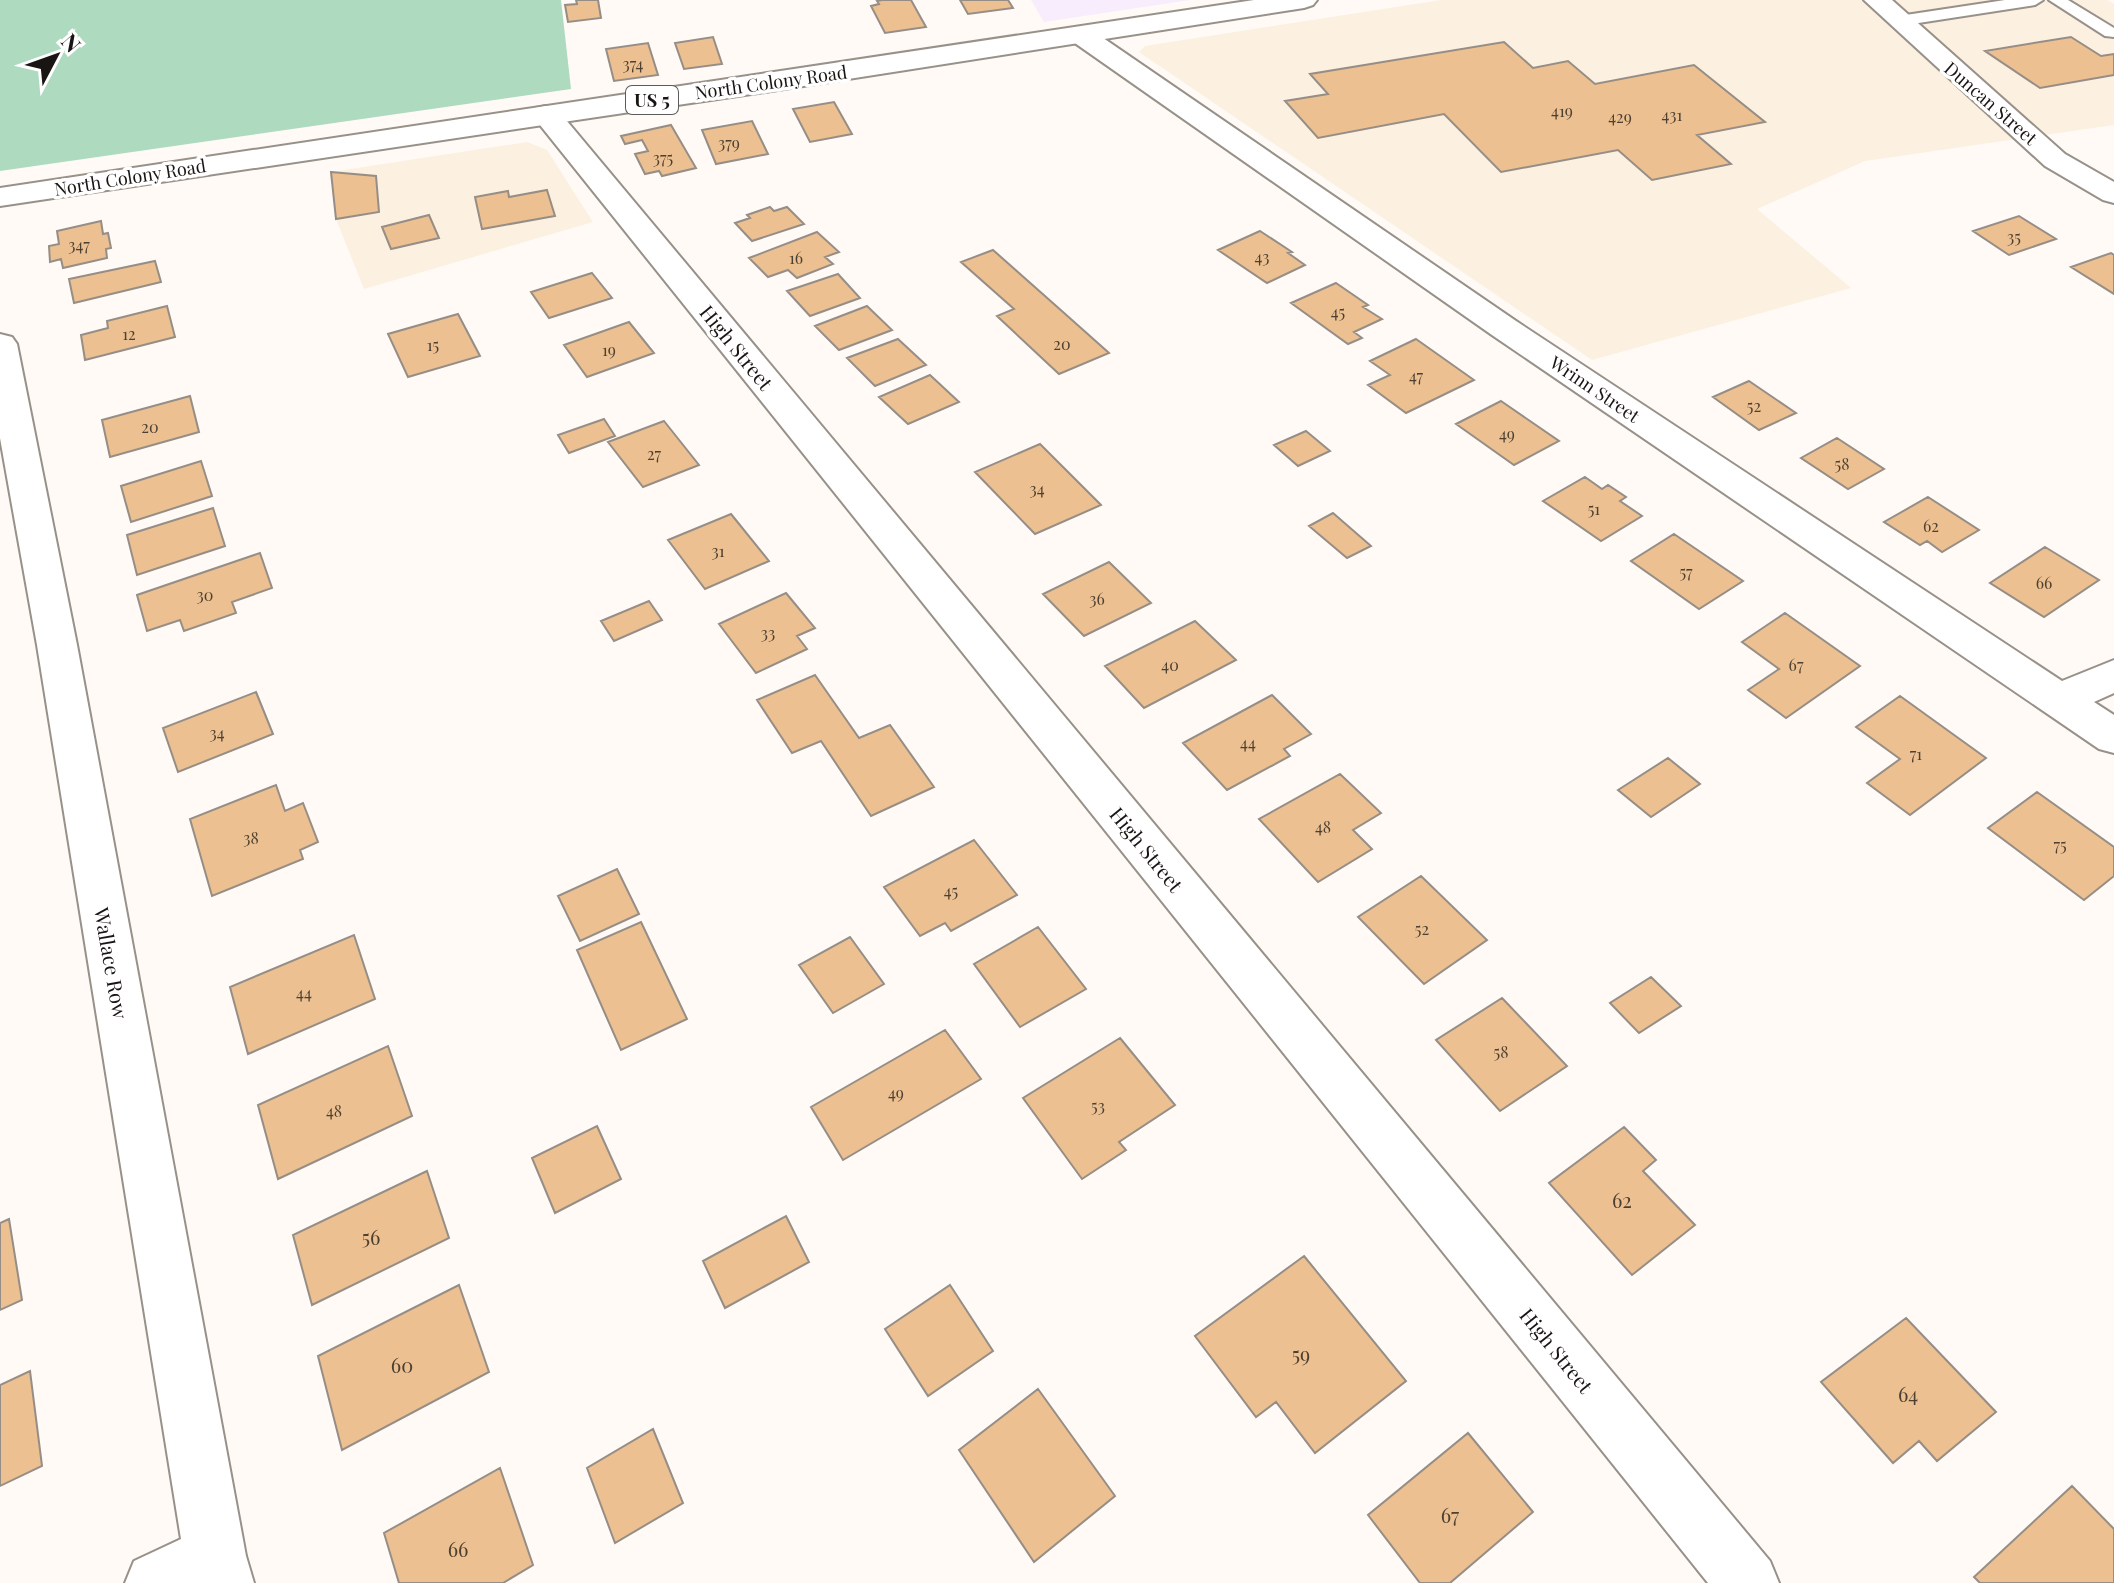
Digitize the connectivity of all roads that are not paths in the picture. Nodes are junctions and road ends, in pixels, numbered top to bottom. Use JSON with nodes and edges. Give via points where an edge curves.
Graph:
{"nodes":[{"id":1,"x":1304,"y":0,"type":"edge"},
{"id":2,"x":1877,"y":0,"type":"edge"},
{"id":3,"x":2035,"y":0,"type":"edge"},
{"id":4,"x":2057,"y":0,"type":"edge"},
{"id":5,"x":1899,"y":21,"type":"junction"},
{"id":6,"x":2111,"y":33,"type":"dead end"},
{"id":7,"x":1081,"y":35,"type":"junction"},
{"id":8,"x":546,"y":114,"type":"junction"},
{"id":9,"x":2114,"y":194,"type":"edge"},
{"id":10,"x":0,"y":197,"type":"edge"},
{"id":11,"x":0,"y":344,"type":"edge"},
{"id":12,"x":2114,"y":675,"type":"edge"},
{"id":13,"x":2059,"y":700,"type":"junction"},
{"id":14,"x":2114,"y":737,"type":"edge"},
{"id":15,"x":219,"y":1569,"type":"edge"},
{"id":16,"x":156,"y":1583,"type":"edge"},
{"id":17,"x":1748,"y":1583,"type":"edge"}],
"edges":[{"from":1,"to":7,"type":"street","name":"North Colony Road","number":"US 5"},
{"from":2,"to":5,"type":"street","name":"Duncan Street"},
{"from":3,"to":5,"type":"lane"},
{"from":4,"to":6,"type":"lane"},
{"from":5,"to":9,"type":"street","name":"Duncan Street","via":[[2055,160]]},
{"from":7,"to":8,"type":"street","name":"North Colony Road","number":"US 5"},
{"from":7,"to":13,"type":"street","name":"Wrinn Street","via":[[1504,328]]},
{"from":8,"to":10,"type":"street","name":"North Colony Road","number":"US 5"},
{"from":8,"to":17,"type":"street","name":"High Street"},
{"from":11,"to":15,"type":"street","name":"Wallace Row"},
{"from":12,"to":13,"type":"street"},
{"from":13,"to":14,"type":"street","name":"Wrinn Street"},
{"from":15,"to":16,"type":"street"}]}
